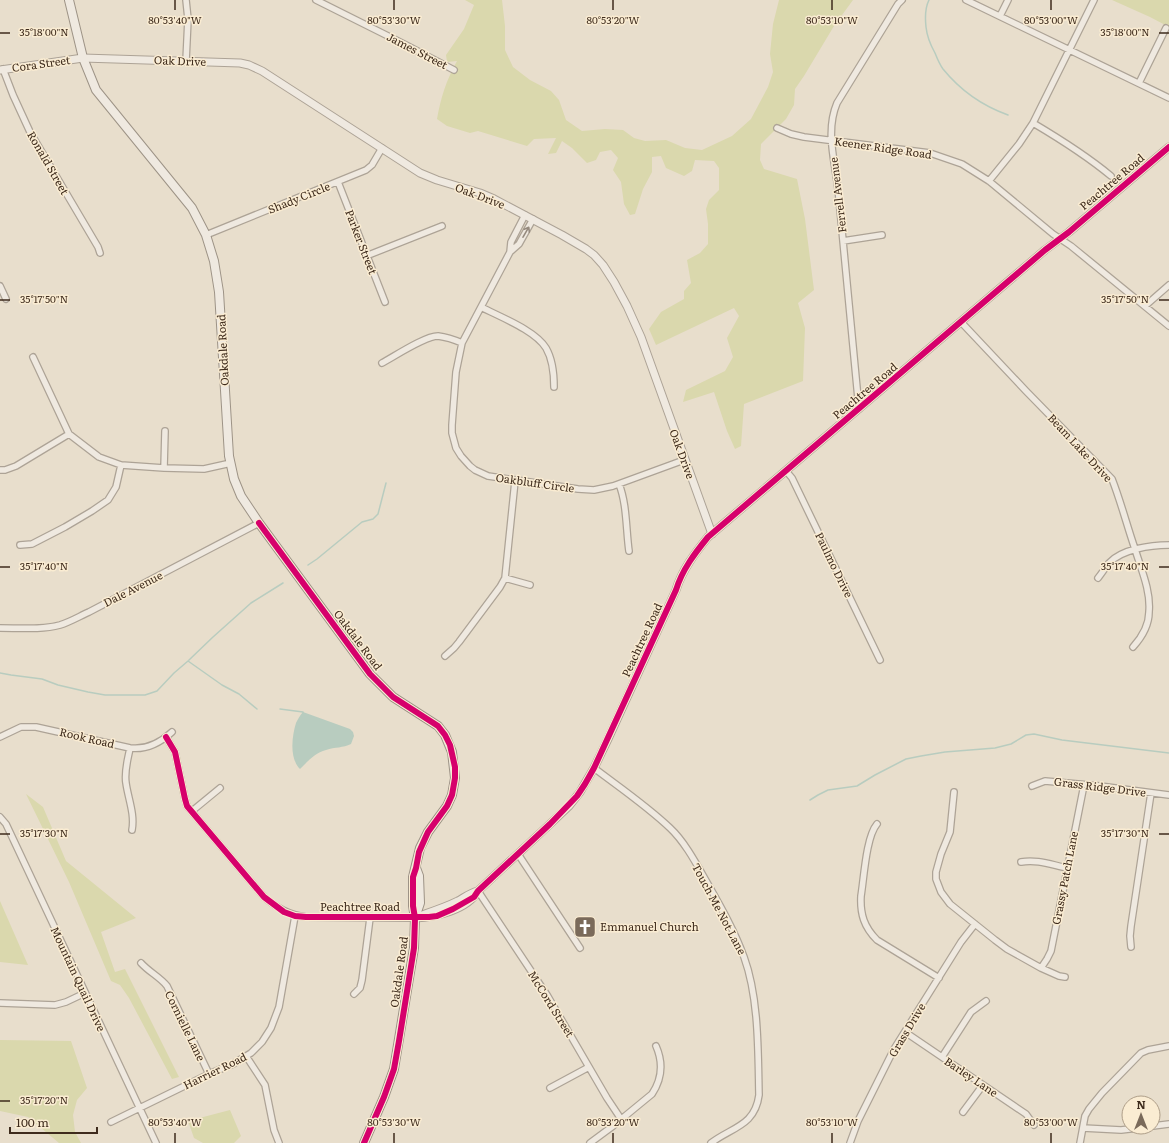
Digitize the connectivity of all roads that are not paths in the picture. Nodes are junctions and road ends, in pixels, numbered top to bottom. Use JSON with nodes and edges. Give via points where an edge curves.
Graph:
{"nodes":[{"id":1,"x":69,"y":0,"type":"edge"},
{"id":2,"x":186,"y":0,"type":"edge"},
{"id":3,"x":316,"y":0,"type":"edge"},
{"id":4,"x":902,"y":0,"type":"edge"},
{"id":5,"x":966,"y":0,"type":"edge"},
{"id":6,"x":1008,"y":0,"type":"edge"},
{"id":7,"x":1094,"y":0,"type":"edge"},
{"id":8,"x":1000,"y":16,"type":"junction"},
{"id":9,"x":1166,"y":28,"type":"dead end"},
{"id":10,"x":1070,"y":50,"type":"junction"},
{"id":11,"x":83,"y":58,"type":"junction"},
{"id":12,"x":186,"y":61,"type":"junction"},
{"id":13,"x":1,"y":69,"type":"edge"},
{"id":14,"x":454,"y":70,"type":"dead end"},
{"id":15,"x":1139,"y":83,"type":"junction"},
{"id":16,"x":1169,"y":98,"type":"edge"},
{"id":17,"x":1033,"y":123,"type":"junction"},
{"id":18,"x":777,"y":128,"type":"dead end"},
{"id":19,"x":831,"y":141,"type":"junction"},
{"id":20,"x":1169,"y":147,"type":"edge"},
{"id":21,"x":382,"y":148,"type":"junction"},
{"id":22,"x":1111,"y":176,"type":"dead end"},
{"id":23,"x":989,"y":181,"type":"junction"},
{"id":24,"x":338,"y":182,"type":"junction"},
{"id":25,"x":525,"y":215,"type":"junction"},
{"id":26,"x":533,"y":219,"type":"junction"},
{"id":27,"x":442,"y":226,"type":"dead end"},
{"id":28,"x":206,"y":235,"type":"junction"},
{"id":29,"x":882,"y":235,"type":"dead end"},
{"id":30,"x":1060,"y":239,"type":"junction"},
{"id":31,"x":843,"y":241,"type":"junction"},
{"id":32,"x":510,"y":252,"type":"junction"},
{"id":33,"x":100,"y":253,"type":"dead end"},
{"id":34,"x":366,"y":256,"type":"junction"},
{"id":35,"x":1169,"y":285,"type":"edge"},
{"id":36,"x":0,"y":286,"type":"edge"},
{"id":37,"x":6,"y":299,"type":"dead end"},
{"id":38,"x":385,"y":302,"type":"dead end"},
{"id":39,"x":1145,"y":306,"type":"junction"},
{"id":40,"x":482,"y":307,"type":"junction"},
{"id":41,"x":961,"y":322,"type":"junction"},
{"id":42,"x":1169,"y":326,"type":"edge"},
{"id":43,"x":462,"y":343,"type":"junction"},
{"id":44,"x":33,"y":357,"type":"dead end"},
{"id":45,"x":382,"y":363,"type":"dead end"},
{"id":46,"x":554,"y":387,"type":"dead end"},
{"id":47,"x":859,"y":409,"type":"junction"},
{"id":48,"x":165,"y":431,"type":"dead end"},
{"id":49,"x":69,"y":434,"type":"junction"},
{"id":50,"x":684,"y":460,"type":"junction"},
{"id":51,"x":231,"y":463,"type":"junction"},
{"id":52,"x":121,"y":465,"type":"junction"},
{"id":53,"x":164,"y":468,"type":"junction"},
{"id":54,"x":0,"y":470,"type":"edge"},
{"id":55,"x":786,"y":471,"type":"junction"},
{"id":56,"x":515,"y":481,"type":"junction"},
{"id":57,"x":620,"y":484,"type":"junction"},
{"id":58,"x":259,"y":523,"type":"junction"},
{"id":59,"x":712,"y":534,"type":"junction"},
{"id":60,"x":20,"y":545,"type":"dead end"},
{"id":61,"x":1169,"y":545,"type":"edge"},
{"id":62,"x":1134,"y":549,"type":"junction"},
{"id":63,"x":629,"y":551,"type":"dead end"},
{"id":64,"x":505,"y":578,"type":"junction"},
{"id":65,"x":1098,"y":578,"type":"dead end"},
{"id":66,"x":530,"y":585,"type":"dead end"},
{"id":67,"x":0,"y":628,"type":"edge"},
{"id":68,"x":1133,"y":647,"type":"dead end"},
{"id":69,"x":444,"y":656,"type":"dead end"},
{"id":70,"x":880,"y":660,"type":"dead end"},
{"id":71,"x":172,"y":732,"type":"dead end"},
{"id":72,"x":0,"y":737,"type":"edge"},
{"id":73,"x":166,"y":737,"type":"junction"},
{"id":74,"x":130,"y":748,"type":"junction"},
{"id":75,"x":594,"y":768,"type":"junction"},
{"id":76,"x":1084,"y":785,"type":"junction"},
{"id":77,"x":1032,"y":786,"type":"dead end"},
{"id":78,"x":220,"y":788,"type":"dead end"},
{"id":79,"x":954,"y":792,"type":"dead end"},
{"id":80,"x":1151,"y":793,"type":"junction"},
{"id":81,"x":1169,"y":795,"type":"edge"},
{"id":82,"x":192,"y":811,"type":"junction"},
{"id":83,"x":0,"y":817,"type":"edge"},
{"id":84,"x":877,"y":824,"type":"dead end"},
{"id":85,"x":132,"y":830,"type":"dead end"},
{"id":86,"x":518,"y":854,"type":"junction"},
{"id":87,"x":1021,"y":862,"type":"dead end"},
{"id":88,"x":1068,"y":868,"type":"junction"},
{"id":89,"x":478,"y":891,"type":"junction"},
{"id":90,"x":296,"y":916,"type":"junction"},
{"id":91,"x":370,"y":918,"type":"junction"},
{"id":92,"x":415,"y":918,"type":"junction"},
{"id":93,"x":975,"y":924,"type":"junction"},
{"id":94,"x":1131,"y":947,"type":"dead end"},
{"id":95,"x":580,"y":948,"type":"dead end"},
{"id":96,"x":141,"y":963,"type":"dead end"},
{"id":97,"x":1041,"y":968,"type":"junction"},
{"id":98,"x":1065,"y":976,"type":"dead end"},
{"id":99,"x":939,"y":978,"type":"junction"},
{"id":100,"x":85,"y":993,"type":"junction"},
{"id":101,"x":354,"y":994,"type":"dead end"},
{"id":102,"x":986,"y":1001,"type":"dead end"},
{"id":103,"x":0,"y":1003,"type":"edge"},
{"id":104,"x":905,"y":1032,"type":"junction"},
{"id":105,"x":656,"y":1046,"type":"dead end"},
{"id":106,"x":1169,"y":1046,"type":"edge"},
{"id":107,"x":246,"y":1056,"type":"junction"},
{"id":108,"x":942,"y":1057,"type":"junction"},
{"id":109,"x":589,"y":1067,"type":"junction"},
{"id":110,"x":209,"y":1074,"type":"junction"},
{"id":111,"x":983,"y":1085,"type":"junction"},
{"id":112,"x":550,"y":1088,"type":"dead end"},
{"id":113,"x":139,"y":1108,"type":"junction"},
{"id":114,"x":963,"y":1112,"type":"dead end"},
{"id":115,"x":621,"y":1120,"type":"junction"},
{"id":116,"x":111,"y":1122,"type":"dead end"},
{"id":117,"x":1034,"y":1125,"type":"dead end"},
{"id":118,"x":1083,"y":1128,"type":"junction"},
{"id":119,"x":1121,"y":1130,"type":"edge"},
{"id":120,"x":156,"y":1143,"type":"edge"},
{"id":121,"x":279,"y":1143,"type":"edge"},
{"id":122,"x":364,"y":1143,"type":"edge"},
{"id":123,"x":590,"y":1143,"type":"edge"},
{"id":124,"x":711,"y":1143,"type":"edge"},
{"id":125,"x":850,"y":1143,"type":"edge"},
{"id":126,"x":1080,"y":1143,"type":"edge"}],
"edges":[{"from":1,"to":11,"type":"main road","name":"Oakdale Road"},
{"from":2,"to":12,"type":"street"},
{"from":3,"to":14,"type":"street","name":"James Street"},
{"from":4,"to":19,"type":"street","name":"Ferrell Avenue","via":[[837,103],[832,119]]},
{"from":5,"to":8,"type":"street"},
{"from":6,"to":8,"type":"street"},
{"from":7,"to":10,"type":"street"},
{"from":8,"to":10,"type":"street"},
{"from":9,"to":15,"type":"street"},
{"from":10,"to":15,"type":"street"},
{"from":10,"to":17,"type":"street"},
{"from":11,"to":12,"type":"street","name":"Oak Drive"},
{"from":11,"to":13,"type":"street","name":"Cora Street"},
{"from":11,"to":28,"type":"main road","name":"Oakdale Road","via":[[96,90],[192,208]]},
{"from":12,"to":21,"type":"street","name":"Oak Drive","via":[[240,63],[256,68]]},
{"from":13,"to":33,"type":"street","name":"Ronald Street","via":[[30,132]]},
{"from":15,"to":16,"type":"street"},
{"from":17,"to":22,"type":"street","via":[[1067,143]]},
{"from":17,"to":23,"type":"street"},
{"from":18,"to":19,"type":"street","name":"Keener Ridge Road","via":[[797,136]]},
{"from":19,"to":23,"type":"street","name":"Keener Ridge Road","via":[[930,153],[962,164]]},
{"from":19,"to":31,"type":"street","name":"Ferrell Avenue"},
{"from":20,"to":30,"type":"street","name":"Peachtree Road"},
{"from":21,"to":24,"type":"street","name":"Shady Circle","via":[[370,167]]},
{"from":21,"to":25,"type":"street","name":"Oak Drive","via":[[420,173],[494,199]]},
{"from":23,"to":30,"type":"street","name":"Keener Ridge Road"},
{"from":24,"to":28,"type":"street","name":"Shady Circle"},
{"from":24,"to":34,"type":"street","name":"Parker Street"},
{"from":25,"to":26,"type":"street","name":"Oak Drive"},
{"from":25,"to":32,"type":"street","name":"Oakbluff Circle","via":[[511,242]]},
{"from":32,"to":26,"type":"street","name":"Oakbluff Circle","one_way":true,"via":[[519,244]]},
{"from":26,"to":50,"type":"street","name":"Oak Drive","via":[[594,255],[614,282],[641,337]]},
{"from":27,"to":34,"type":"street"},
{"from":28,"to":51,"type":"main road","name":"Oakdale Road","via":[[214,261],[219,292]]},
{"from":29,"to":31,"type":"street"},
{"from":30,"to":39,"type":"street","name":"Keener Ridge Road"},
{"from":30,"to":41,"type":"street","name":"Peachtree Road"},
{"from":31,"to":47,"type":"street","name":"Ferrell Avenue"},
{"from":32,"to":40,"type":"street","name":"Oakbluff Circle"},
{"from":34,"to":38,"type":"street","name":"Parker Street"},
{"from":35,"to":39,"type":"street"},
{"from":36,"to":37,"type":"street"},
{"from":39,"to":42,"type":"street","name":"Keener Ridge Road"},
{"from":40,"to":43,"type":"street","name":"Oakbluff Circle"},
{"from":40,"to":46,"type":"street","via":[[527,331],[542,343],[550,359]]},
{"from":41,"to":47,"type":"street","name":"Peachtree Road"},
{"from":41,"to":62,"type":"street","name":"Beam Lake Drive","via":[[1112,479]]},
{"from":43,"to":45,"type":"street","via":[[444,337],[433,337]]},
{"from":43,"to":56,"type":"street","name":"Oakbluff Circle","via":[[456,372],[452,425],[456,448],[475,470],[488,476]]},
{"from":44,"to":49,"type":"street"},
{"from":47,"to":55,"type":"street","name":"Peachtree Road"},
{"from":48,"to":53,"type":"street"},
{"from":49,"to":52,"type":"street","via":[[99,457]]},
{"from":49,"to":54,"type":"street","via":[[16,466]]},
{"from":50,"to":57,"type":"street","name":"Oakbluff Circle"},
{"from":50,"to":59,"type":"street","name":"Oak Drive"},
{"from":51,"to":53,"type":"street","via":[[204,469]]},
{"from":51,"to":58,"type":"main road","name":"Oakdale Road","via":[[241,496]]},
{"from":52,"to":53,"type":"street"},
{"from":52,"to":60,"type":"street","via":[[116,487],[108,500],[32,544]]},
{"from":55,"to":59,"type":"street","name":"Peachtree Road"},
{"from":55,"to":70,"type":"street","name":"Paulmo Drive","via":[[792,478]]},
{"from":56,"to":57,"type":"street","name":"Oakbluff Circle","via":[[586,490]]},
{"from":56,"to":64,"type":"street"},
{"from":57,"to":63,"type":"street"},
{"from":58,"to":67,"type":"street","name":"Dale Avenue","via":[[90,612],[62,624],[38,628]]},
{"from":58,"to":92,"type":"main road","name":"Oakdale Road","via":[[370,674],[393,697],[438,726],[450,745],[455,767],[452,795],[418,852],[416,868],[419,876],[420,903]]},
{"from":59,"to":75,"type":"street","name":"Peachtree Road","via":[[692,557],[679,581]]},
{"from":61,"to":62,"type":"street"},
{"from":62,"to":65,"type":"street","via":[[1109,563]]},
{"from":62,"to":68,"type":"street","name":"Beam Lake Drive","via":[[1149,600],[1149,612],[1141,638]]},
{"from":64,"to":66,"type":"street"},
{"from":64,"to":69,"type":"street","via":[[459,642]]},
{"from":71,"to":73,"type":"street","name":"Rook Road"},
{"from":72,"to":74,"type":"street","name":"Rook Road","via":[[21,727],[36,727]]},
{"from":73,"to":74,"type":"street","name":"Rook Road","via":[[149,747]]},
{"from":73,"to":82,"type":"street","name":"Peachtree Road","via":[[175,752],[184,799]]},
{"from":74,"to":85,"type":"street","via":[[125,781],[133,817]]},
{"from":75,"to":86,"type":"street","name":"Peachtree Road","via":[[569,806]]},
{"from":75,"to":124,"type":"street","name":"Touch Me Not Lane","via":[[671,829],[718,902],[745,958],[753,991],[757,1029],[758,1103],[750,1117],[742,1124]]},
{"from":76,"to":77,"type":"street","name":"Grass Ridge Drive","via":[[1045,781]]},
{"from":76,"to":80,"type":"street","name":"Grass Ridge Drive"},
{"from":76,"to":88,"type":"street","name":"Grassy Patch Lane"},
{"from":78,"to":82,"type":"street"},
{"from":79,"to":93,"type":"street","via":[[950,832],[938,864],[936,879],[945,898]]},
{"from":80,"to":81,"type":"street","name":"Grass Ridge Drive"},
{"from":80,"to":94,"type":"street","via":[[1131,926]]},
{"from":82,"to":90,"type":"street","name":"Peachtree Road","via":[[264,897],[279,909]]},
{"from":83,"to":100,"type":"street","name":"Mountain Quail Drive","via":[[6,824]]},
{"from":84,"to":99,"type":"street","via":[[870,838],[861,896],[865,925],[877,940]]},
{"from":86,"to":89,"type":"street","name":"Peachtree Road"},
{"from":86,"to":95,"type":"street"},
{"from":87,"to":88,"type":"street","via":[[1038,862]]},
{"from":88,"to":97,"type":"street","name":"Grassy Patch Lane","via":[[1051,951]]},
{"from":89,"to":92,"type":"street","name":"Peachtree Road","via":[[474,897],[447,912]]},
{"from":89,"to":109,"type":"street","name":"McCord Street","via":[[547,995]]},
{"from":90,"to":91,"type":"street","name":"Peachtree Road"},
{"from":90,"to":107,"type":"street","name":"Harrier Road","via":[[279,1007],[262,1042]]},
{"from":91,"to":92,"type":"street","name":"Peachtree Road"},
{"from":91,"to":101,"type":"street","via":[[362,980],[360,988]]},
{"from":92,"to":122,"type":"main road","name":"Oakdale Road","via":[[414,948],[394,1069]]},
{"from":93,"to":97,"type":"street","via":[[1006,949]]},
{"from":93,"to":99,"type":"street","name":"Grass Drive"},
{"from":96,"to":110,"type":"street","name":"Cornielle Lane","via":[[167,986]]},
{"from":97,"to":98,"type":"street"},
{"from":99,"to":104,"type":"street","name":"Grass Drive"},
{"from":100,"to":103,"type":"street","via":[[55,1005]]},
{"from":100,"to":113,"type":"street","name":"Mountain Quail Drive"},
{"from":102,"to":108,"type":"street","via":[[971,1012]]},
{"from":104,"to":108,"type":"street","name":"Barley Lane"},
{"from":104,"to":125,"type":"street","name":"Grass Drive","via":[[894,1049]]},
{"from":105,"to":115,"type":"street","via":[[661,1067],[656,1088]]},
{"from":106,"to":118,"type":"street","via":[[1141,1053],[1093,1103],[1085,1116]]},
{"from":107,"to":110,"type":"street","name":"Harrier Road"},
{"from":107,"to":121,"type":"street","via":[[265,1085]]},
{"from":108,"to":111,"type":"street","name":"Barley Lane"},
{"from":109,"to":112,"type":"street"},
{"from":109,"to":115,"type":"street","name":"McCord Street"},
{"from":110,"to":113,"type":"street","name":"Harrier Road"},
{"from":111,"to":114,"type":"street"},
{"from":111,"to":117,"type":"street","name":"Barley Lane","via":[[1026,1114]]},
{"from":113,"to":116,"type":"street","name":"Harrier Road"},
{"from":113,"to":120,"type":"street","name":"Mountain Quail Drive"},
{"from":115,"to":123,"type":"street"},
{"from":118,"to":119,"type":"street"},
{"from":118,"to":126,"type":"street"}]}
